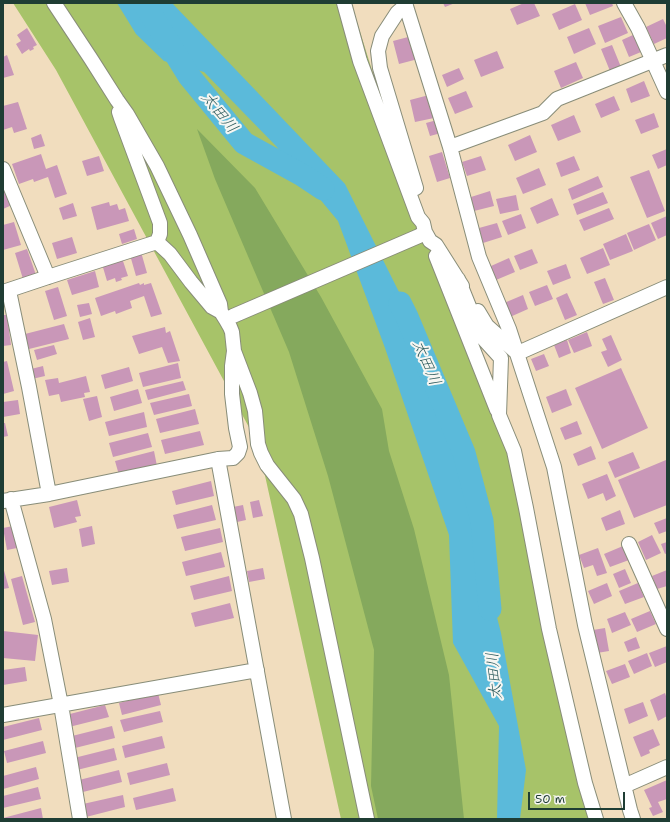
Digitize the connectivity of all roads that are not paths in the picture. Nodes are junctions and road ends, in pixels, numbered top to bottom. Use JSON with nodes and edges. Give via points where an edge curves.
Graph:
{"nodes":[{"id":1,"x":54,"y":3,"type":"edge"},
{"id":2,"x":344,"y":3,"type":"edge"},
{"id":3,"x":624,"y":3,"type":"edge"},
{"id":4,"x":405,"y":4,"type":"edge"},
{"id":5,"x":667,"y":55,"type":"edge"},
{"id":6,"x":653,"y":61,"type":"junction"},
{"id":7,"x":667,"y":92,"type":"edge"},
{"id":8,"x":117,"y":100,"type":"junction"},
{"id":9,"x":450,"y":148,"type":"junction"},
{"id":10,"x":3,"y":169,"type":"edge"},
{"id":11,"x":424,"y":233,"type":"junction"},
{"id":12,"x":157,"y":242,"type":"junction"},
{"id":13,"x":48,"y":277,"type":"junction"},
{"id":14,"x":458,"y":279,"type":"junction"},
{"id":15,"x":667,"y":287,"type":"edge"},
{"id":16,"x":6,"y":292,"type":"edge"},
{"id":17,"x":227,"y":316,"type":"junction"},
{"id":18,"x":234,"y":351,"type":"junction"},
{"id":19,"x":518,"y":353,"type":"junction"},
{"id":20,"x":500,"y":415,"type":"junction"},
{"id":21,"x":218,"y":459,"type":"junction"},
{"id":22,"x":49,"y":494,"type":"junction"},
{"id":23,"x":7,"y":500,"type":"edge"},
{"id":24,"x":629,"y":544,"type":"dead end"},
{"id":25,"x":667,"y":629,"type":"edge"},
{"id":26,"x":256,"y":670,"type":"junction"},
{"id":27,"x":61,"y":705,"type":"junction"},
{"id":28,"x":3,"y":715,"type":"edge"},
{"id":29,"x":667,"y":768,"type":"edge"},
{"id":30,"x":624,"y":786,"type":"junction"},
{"id":31,"x":80,"y":819,"type":"edge"},
{"id":32,"x":284,"y":819,"type":"edge"},
{"id":33,"x":367,"y":819,"type":"edge"},
{"id":34,"x":596,"y":819,"type":"edge"},
{"id":35,"x":633,"y":819,"type":"edge"}],
"edges":[{"from":1,"to":8,"type":"street"},
{"from":2,"to":11,"type":"street","via":[[360,61]]},
{"from":3,"to":6,"type":"street"},
{"from":4,"to":9,"type":"street"},
{"from":4,"to":11,"type":"street","via":[[382,36],[378,51],[380,68],[424,216]]},
{"from":5,"to":6,"type":"street"},
{"from":6,"to":7,"type":"street"},
{"from":6,"to":9,"type":"street","via":[[558,99],[543,113]]},
{"from":8,"to":12,"type":"street","via":[[121,118],[160,223]]},
{"from":8,"to":17,"type":"street","via":[[156,166]]},
{"from":9,"to":19,"type":"street","via":[[479,257]]},
{"from":10,"to":13,"type":"street"},
{"from":11,"to":14,"type":"street","via":[[436,245]]},
{"from":11,"to":17,"type":"street"},
{"from":11,"to":20,"type":"street"},
{"from":12,"to":13,"type":"street"},
{"from":12,"to":17,"type":"street","via":[[170,254],[212,307]]},
{"from":13,"to":16,"type":"street"},
{"from":14,"to":19,"type":"street","via":[[487,326]]},
{"from":14,"to":20,"type":"street","via":[[481,336],[501,358]]},
{"from":15,"to":19,"type":"street"},
{"from":16,"to":22,"type":"street"},
{"from":17,"to":18,"type":"street"},
{"from":18,"to":21,"type":"street","via":[[232,394],[240,447],[233,458]]},
{"from":18,"to":33,"type":"street","via":[[255,411],[261,453],[267,465],[294,499],[301,514]]},
{"from":19,"to":30,"type":"street","via":[[554,467],[585,625]]},
{"from":20,"to":34,"type":"street","via":[[514,450],[549,629]]},
{"from":21,"to":22,"type":"street"},
{"from":21,"to":26,"type":"street"},
{"from":22,"to":23,"type":"street"},
{"from":23,"to":27,"type":"street","via":[[44,619]]},
{"from":24,"to":25,"type":"street"},
{"from":26,"to":27,"type":"street"},
{"from":26,"to":32,"type":"street"},
{"from":27,"to":28,"type":"street"},
{"from":27,"to":31,"type":"street"},
{"from":29,"to":30,"type":"street"},
{"from":30,"to":35,"type":"street"}]}
